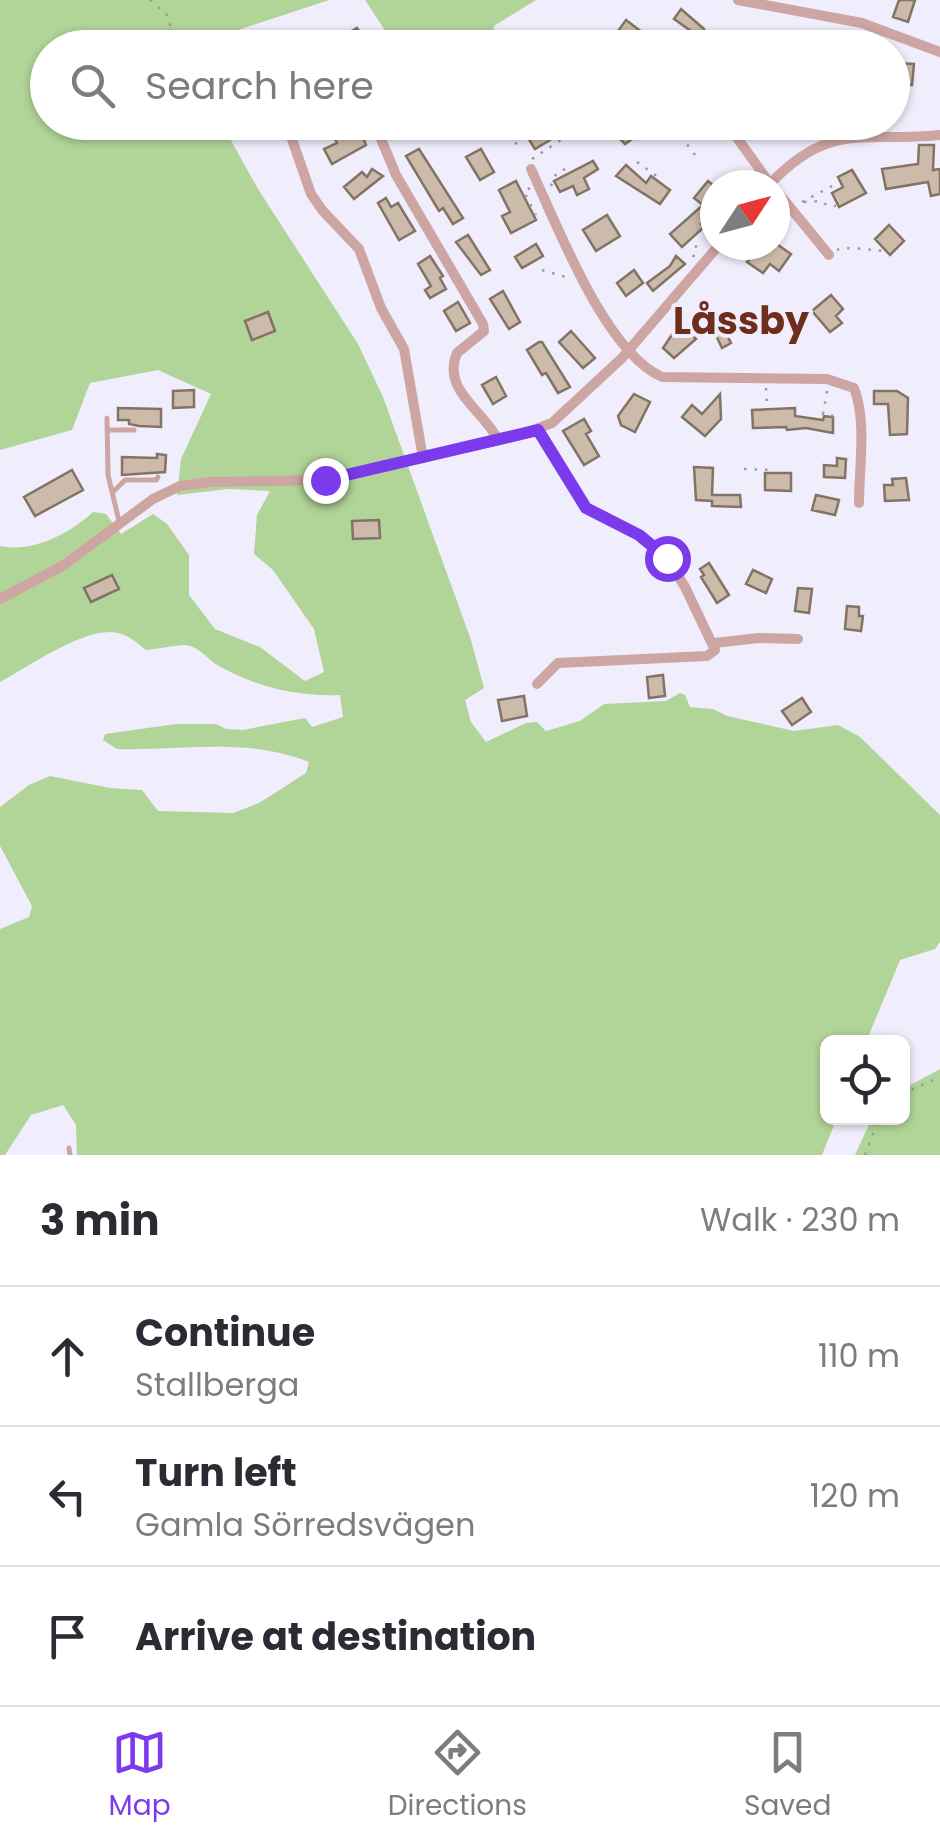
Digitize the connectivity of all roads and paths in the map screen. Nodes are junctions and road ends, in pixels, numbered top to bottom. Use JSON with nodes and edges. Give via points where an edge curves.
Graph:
{"nodes":[{"id":1,"x":150,"y":0,"type":"edge"},
{"id":2,"x":738,"y":0,"type":"edge"},
{"id":3,"x":171,"y":30,"type":"edge"},
{"id":4,"x":881,"y":30,"type":"edge"},
{"id":5,"x":910,"y":41,"type":"edge"},
{"id":6,"x":940,"y":52,"type":"edge"},
{"id":7,"x":910,"y":135,"type":"edge"},
{"id":8,"x":940,"y":135,"type":"edge"},
{"id":9,"x":292,"y":140,"type":"edge"},
{"id":10,"x":381,"y":140,"type":"edge"},
{"id":11,"x":522,"y":140,"type":"edge"},
{"id":12,"x":563,"y":140,"type":"edge"},
{"id":13,"x":688,"y":140,"type":"edge"},
{"id":14,"x":737,"y":140,"type":"edge"},
{"id":15,"x":840,"y":140,"type":"edge"},
{"id":16,"x":516,"y":144,"type":"dead end"},
{"id":17,"x":695,"y":155,"type":"dead end"},
{"id":18,"x":637,"y":162,"type":"dead end"},
{"id":19,"x":528,"y":166,"type":"joint"},
{"id":20,"x":565,"y":169,"type":"dead end"},
{"id":21,"x":760,"y":170,"type":"edge"},
{"id":22,"x":787,"y":170,"type":"edge"},
{"id":23,"x":662,"y":180,"type":"dead end"},
{"id":24,"x":836,"y":184,"type":"dead end"},
{"id":25,"x":541,"y":190,"type":"junction"},
{"id":26,"x":832,"y":197,"type":"dead end"},
{"id":27,"x":822,"y":201,"type":"junction"},
{"id":28,"x":836,"y":206,"type":"dead end"},
{"id":29,"x":790,"y":207,"type":"edge"},
{"id":30,"x":536,"y":215,"type":"dead end"},
{"id":31,"x":694,"y":240,"type":"dead end"},
{"id":32,"x":884,"y":251,"type":"dead end"},
{"id":33,"x":829,"y":254,"type":"joint"},
{"id":34,"x":693,"y":257,"type":"dead end"},
{"id":35,"x":705,"y":260,"type":"edge"},
{"id":36,"x":542,"y":270,"type":"dead end"},
{"id":37,"x":584,"y":282,"type":"junction"},
{"id":38,"x":629,"y":350,"type":"junction"},
{"id":39,"x":766,"y":378,"type":"junction"},
{"id":40,"x":829,"y":380,"type":"junction"},
{"id":41,"x":767,"y":406,"type":"dead end"},
{"id":42,"x":834,"y":416,"type":"dead end"},
{"id":43,"x":107,"y":418,"type":"dead end"},
{"id":44,"x":107,"y":430,"type":"junction"},
{"id":45,"x":134,"y":430,"type":"dead end"},
{"id":46,"x":538,"y":430,"type":"junction"},
{"id":47,"x":498,"y":440,"type":"junction"},
{"id":48,"x":423,"y":458,"type":"junction"},
{"id":49,"x":744,"y":470,"type":"dead end"},
{"id":50,"x":772,"y":470,"type":"dead end"},
{"id":51,"x":158,"y":477,"type":"dead end"},
{"id":52,"x":114,"y":491,"type":"junction"},
{"id":53,"x":859,"y":503,"type":"dead end"},
{"id":54,"x":120,"y":524,"type":"junction"},
{"id":55,"x":0,"y":599,"type":"edge"},
{"id":56,"x":798,"y":639,"type":"dead end"},
{"id":57,"x":714,"y":644,"type":"junction"},
{"id":58,"x":537,"y":684,"type":"dead end"},
{"id":59,"x":940,"y":1077,"type":"edge"},
{"id":60,"x":910,"y":1090,"type":"edge"},
{"id":61,"x":876,"y":1125,"type":"edge"},
{"id":62,"x":864,"y":1155,"type":"edge"}],
"edges":[{"from":1,"to":3,"type":"path","via":[[167,15]]},
{"from":2,"to":4,"type":"street"},
{"from":5,"to":6,"type":"street"},
{"from":7,"to":8,"type":"street"},
{"from":9,"to":48,"type":"street","via":[[312,194],[359,249],[404,349]]},
{"from":10,"to":47,"type":"street","via":[[483,324],[478,338],[457,353],[452,371]]},
{"from":11,"to":16,"type":"path"},
{"from":12,"to":19,"type":"path"},
{"from":13,"to":17,"type":"path"},
{"from":14,"to":21,"type":"street"},
{"from":15,"to":22,"type":"street","via":[[800,156]]},
{"from":18,"to":23,"type":"path"},
{"from":19,"to":25,"type":"street"},
{"from":20,"to":25,"type":"path","via":[[548,193]]},
{"from":24,"to":27,"type":"path","via":[[801,202]]},
{"from":25,"to":30,"type":"path","via":[[524,192]]},
{"from":25,"to":37,"type":"street"},
{"from":26,"to":27,"type":"path"},
{"from":27,"to":28,"type":"path"},
{"from":29,"to":33,"type":"street"},
{"from":31,"to":34,"type":"path"},
{"from":32,"to":33,"type":"path","via":[[842,247]]},
{"from":35,"to":38,"type":"street"},
{"from":36,"to":37,"type":"path"},
{"from":37,"to":38,"type":"street"},
{"from":38,"to":39,"type":"street","via":[[662,377]]},
{"from":38,"to":46,"type":"street","via":[[574,406]]},
{"from":39,"to":40,"type":"street"},
{"from":39,"to":41,"type":"path"},
{"from":40,"to":42,"type":"path","via":[[823,414]]},
{"from":40,"to":53,"type":"street","via":[[852,386],[858,400]]},
{"from":43,"to":44,"type":"lane"},
{"from":44,"to":45,"type":"lane"},
{"from":44,"to":52,"type":"lane"},
{"from":46,"to":47,"type":"street"},
{"from":46,"to":57,"type":"street","via":[[586,508],[667,558]]},
{"from":47,"to":48,"type":"street"},
{"from":48,"to":54,"type":"street","via":[[325,480],[180,486]]},
{"from":49,"to":50,"type":"path"},
{"from":51,"to":52,"type":"lane","via":[[125,480]]},
{"from":52,"to":54,"type":"lane"},
{"from":54,"to":55,"type":"street","via":[[64,565]]},
{"from":56,"to":57,"type":"street"},
{"from":57,"to":58,"type":"street","via":[[707,656],[558,663]]},
{"from":59,"to":60,"type":"path"},
{"from":61,"to":62,"type":"path"}]}
